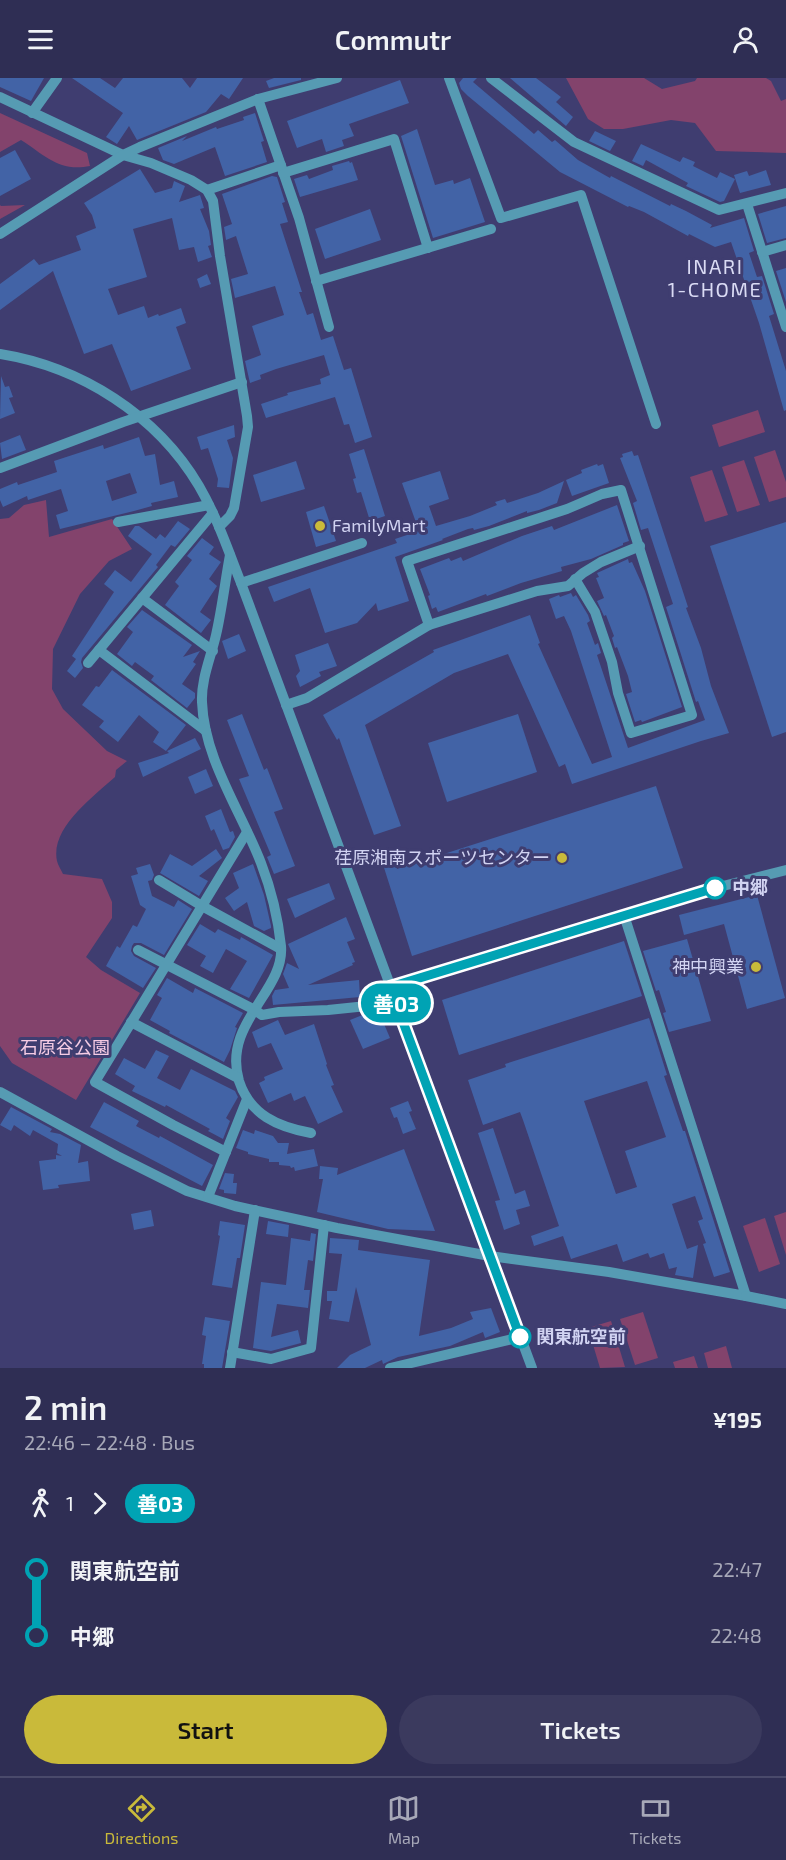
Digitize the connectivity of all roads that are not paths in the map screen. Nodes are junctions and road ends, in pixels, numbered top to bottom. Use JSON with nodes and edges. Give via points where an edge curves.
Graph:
{"nodes":[{"id":1,"x":57,"y":78,"type":"edge"},
{"id":2,"x":449,"y":78,"type":"edge"},
{"id":3,"x":491,"y":78,"type":"edge"},
{"id":4,"x":331,"y":79,"type":"edge"},
{"id":5,"x":0,"y":97,"type":"edge"},
{"id":6,"x":258,"y":99,"type":"junction"},
{"id":7,"x":32,"y":113,"type":"junction"},
{"id":8,"x":123,"y":155,"type":"junction"},
{"id":9,"x":282,"y":169,"type":"junction"},
{"id":10,"x":207,"y":190,"type":"junction"},
{"id":11,"x":786,"y":193,"type":"edge"},
{"id":12,"x":747,"y":204,"type":"junction"},
{"id":13,"x":491,"y":229,"type":"dead end"},
{"id":14,"x":0,"y":234,"type":"edge"},
{"id":15,"x":786,"y":245,"type":"edge"},
{"id":16,"x":428,"y":248,"type":"junction"},
{"id":17,"x":762,"y":252,"type":"junction"},
{"id":18,"x":316,"y":280,"type":"junction"},
{"id":19,"x":785,"y":322,"type":"edge"},
{"id":20,"x":329,"y":327,"type":"dead end"},
{"id":21,"x":0,"y":354,"type":"edge"},
{"id":22,"x":242,"y":382,"type":"junction"},
{"id":23,"x":139,"y":417,"type":"junction"},
{"id":24,"x":656,"y":423,"type":"dead end"},
{"id":25,"x":0,"y":468,"type":"edge"},
{"id":26,"x":211,"y":509,"type":"junction"},
{"id":27,"x":117,"y":522,"type":"dead end"},
{"id":28,"x":219,"y":527,"type":"junction"},
{"id":29,"x":362,"y":543,"type":"dead end"},
{"id":30,"x":640,"y":546,"type":"junction"},
{"id":31,"x":230,"y":555,"type":"junction"},
{"id":32,"x":575,"y":579,"type":"junction"},
{"id":33,"x":241,"y":583,"type":"junction"},
{"id":34,"x":142,"y":598,"type":"junction"},
{"id":35,"x":429,"y":625,"type":"junction"},
{"id":36,"x":99,"y":650,"type":"junction"},
{"id":37,"x":213,"y":651,"type":"junction"},
{"id":38,"x":88,"y":663,"type":"dead end"},
{"id":39,"x":286,"y":705,"type":"junction"},
{"id":40,"x":206,"y":731,"type":"junction"},
{"id":41,"x":247,"y":832,"type":"junction"},
{"id":42,"x":786,"y":870,"type":"edge"},
{"id":43,"x":159,"y":880,"type":"dead end"},
{"id":44,"x":202,"y":906,"type":"junction"},
{"id":45,"x":624,"y":915,"type":"junction"},
{"id":46,"x":281,"y":949,"type":"junction"},
{"id":47,"x":138,"y":950,"type":"dead end"},
{"id":48,"x":166,"y":965,"type":"junction"},
{"id":49,"x":390,"y":987,"type":"junction"},
{"id":50,"x":396,"y":1003,"type":"junction"},
{"id":51,"x":253,"y":1009,"type":"junction"},
{"id":52,"x":131,"y":1022,"type":"junction"},
{"id":53,"x":238,"y":1078,"type":"junction"},
{"id":54,"x":1,"y":1093,"type":"edge"},
{"id":55,"x":247,"y":1099,"type":"junction"},
{"id":56,"x":311,"y":1133,"type":"dead end"},
{"id":57,"x":226,"y":1152,"type":"junction"},
{"id":58,"x":208,"y":1197,"type":"junction"},
{"id":59,"x":255,"y":1210,"type":"junction"},
{"id":60,"x":324,"y":1225,"type":"junction"},
{"id":61,"x":490,"y":1256,"type":"junction"},
{"id":62,"x":746,"y":1296,"type":"junction"},
{"id":63,"x":786,"y":1304,"type":"edge"},
{"id":64,"x":520,"y":1337,"type":"junction"},
{"id":65,"x":232,"y":1352,"type":"junction"},
{"id":66,"x":447,"y":1356,"type":"junction"},
{"id":67,"x":230,"y":1368,"type":"edge"},
{"id":68,"x":390,"y":1368,"type":"edge"},
{"id":69,"x":450,"y":1368,"type":"edge"},
{"id":70,"x":532,"y":1368,"type":"edge"}],
"edges":[{"from":1,"to":7,"type":"street"},
{"from":2,"to":24,"type":"street","via":[[501,218],[581,195]]},
{"from":3,"to":12,"type":"street","via":[[574,142],[719,210]]},
{"from":4,"to":6,"type":"street"},
{"from":5,"to":7,"type":"street"},
{"from":6,"to":8,"type":"street"},
{"from":6,"to":9,"type":"street"},
{"from":7,"to":8,"type":"street"},
{"from":8,"to":10,"type":"street","via":[[151,163]]},
{"from":8,"to":14,"type":"street"},
{"from":9,"to":10,"type":"street"},
{"from":9,"to":16,"type":"street","via":[[394,138]]},
{"from":9,"to":18,"type":"street"},
{"from":10,"to":22,"type":"street","via":[[213,201]]},
{"from":11,"to":12,"type":"street"},
{"from":12,"to":17,"type":"street"},
{"from":13,"to":16,"type":"street"},
{"from":15,"to":17,"type":"street"},
{"from":16,"to":18,"type":"street"},
{"from":17,"to":19,"type":"street"},
{"from":18,"to":20,"type":"street"},
{"from":21,"to":23,"type":"street","via":[[36,361],[84,379]]},
{"from":22,"to":23,"type":"street"},
{"from":22,"to":28,"type":"street","via":[[248,427],[234,508]]},
{"from":23,"to":25,"type":"street"},
{"from":23,"to":26,"type":"street","via":[[181,458]]},
{"from":26,"to":27,"type":"street"},
{"from":26,"to":28,"type":"street"},
{"from":26,"to":34,"type":"street"},
{"from":28,"to":31,"type":"street"},
{"from":29,"to":33,"type":"street"},
{"from":30,"to":32,"type":"street","via":[[601,562]]},
{"from":30,"to":32,"type":"street","via":[[692,715],[631,733],[595,612]]},
{"from":30,"to":35,"type":"street","via":[[621,490],[407,561]]},
{"from":31,"to":33,"type":"street"},
{"from":31,"to":37,"type":"street"},
{"from":32,"to":35,"type":"street","via":[[568,586],[537,591]]},
{"from":33,"to":39,"type":"street"},
{"from":34,"to":36,"type":"street"},
{"from":34,"to":37,"type":"street"},
{"from":35,"to":39,"type":"street","via":[[307,698]]},
{"from":36,"to":38,"type":"street"},
{"from":36,"to":40,"type":"street"},
{"from":37,"to":40,"type":"street","via":[[203,686]]},
{"from":39,"to":49,"type":"street"},
{"from":40,"to":41,"type":"street"},
{"from":41,"to":44,"type":"street"},
{"from":41,"to":46,"type":"street","via":[[271,891]]},
{"from":42,"to":45,"type":"street"},
{"from":43,"to":44,"type":"street"},
{"from":44,"to":46,"type":"street"},
{"from":44,"to":48,"type":"street"},
{"from":45,"to":49,"type":"street"},
{"from":45,"to":62,"type":"street"},
{"from":46,"to":51,"type":"street","via":[[277,968]]},
{"from":47,"to":48,"type":"street"},
{"from":48,"to":51,"type":"street"},
{"from":48,"to":52,"type":"street"},
{"from":49,"to":50,"type":"street"},
{"from":50,"to":51,"type":"street","via":[[262,1015]]},
{"from":50,"to":61,"type":"street"},
{"from":51,"to":53,"type":"street","via":[[240,1036]]},
{"from":52,"to":53,"type":"street"},
{"from":52,"to":57,"type":"street","via":[[95,1082]]},
{"from":53,"to":55,"type":"street"},
{"from":54,"to":58,"type":"street","via":[[126,1161]]},
{"from":55,"to":56,"type":"street","via":[[273,1123]]},
{"from":55,"to":57,"type":"street"},
{"from":57,"to":58,"type":"street"},
{"from":58,"to":59,"type":"street"},
{"from":59,"to":60,"type":"street"},
{"from":59,"to":65,"type":"street"},
{"from":60,"to":61,"type":"street"},
{"from":60,"to":65,"type":"street","via":[[311,1348],[272,1359]]},
{"from":61,"to":62,"type":"street"},
{"from":61,"to":64,"type":"street"},
{"from":62,"to":63,"type":"street"},
{"from":64,"to":66,"type":"street"},
{"from":64,"to":70,"type":"street"},
{"from":65,"to":67,"type":"street"},
{"from":66,"to":68,"type":"street"},
{"from":66,"to":69,"type":"street"}]}
